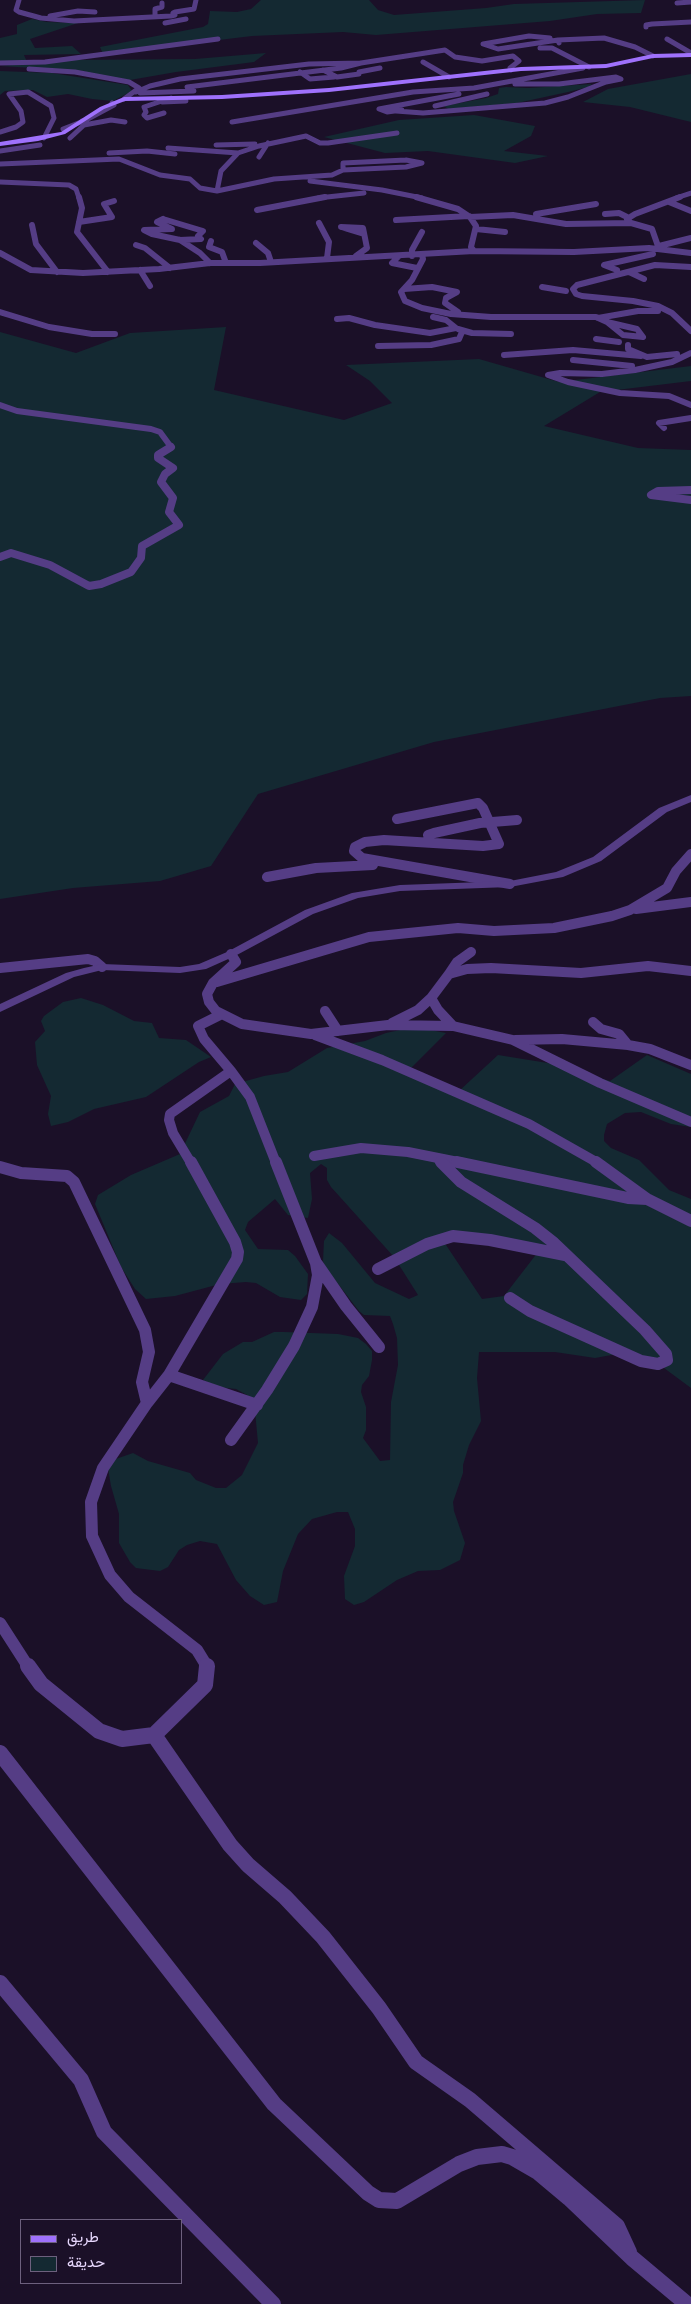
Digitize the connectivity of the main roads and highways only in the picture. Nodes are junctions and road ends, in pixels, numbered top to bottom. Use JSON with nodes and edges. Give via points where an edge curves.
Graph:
{"nodes":[{"id":1,"x":691,"y":54,"type":"edge"},
{"id":2,"x":0,"y":144,"type":"edge"}],
"edges":[{"from":1,"to":2,"type":"main road","via":[[653,56],[586,68],[511,70],[378,87],[124,99],[67,131]]}]}
